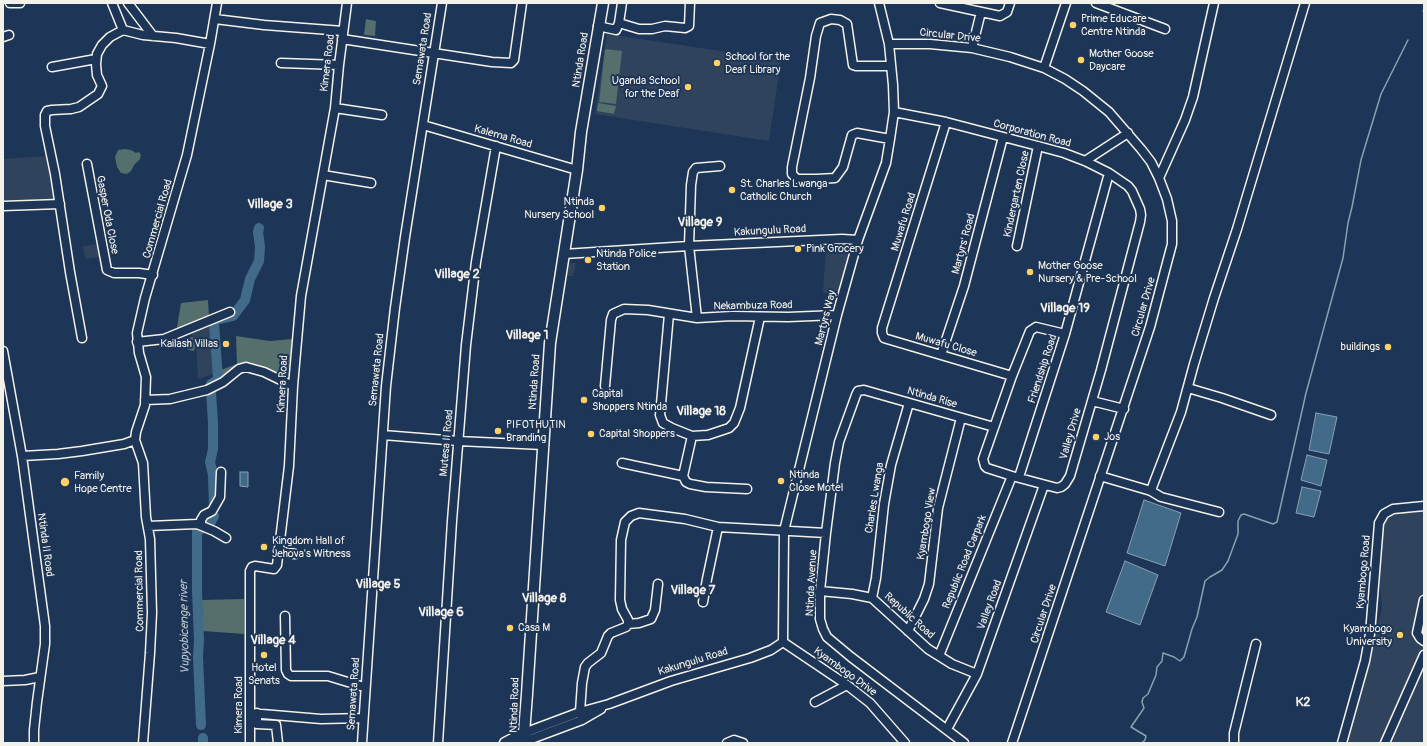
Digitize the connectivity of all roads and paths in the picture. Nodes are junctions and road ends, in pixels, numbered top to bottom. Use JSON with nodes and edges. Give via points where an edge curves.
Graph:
{"nodes":[{"id":1,"x":10,"y":3,"type":"edge"},
{"id":2,"x":20,"y":3,"type":"edge"},
{"id":3,"x":112,"y":3,"type":"edge"},
{"id":4,"x":128,"y":3,"type":"edge"},
{"id":5,"x":217,"y":3,"type":"edge"},
{"id":6,"x":348,"y":3,"type":"edge"},
{"id":7,"x":442,"y":3,"type":"edge"},
{"id":8,"x":522,"y":3,"type":"edge"},
{"id":9,"x":603,"y":3,"type":"edge"},
{"id":10,"x":622,"y":3,"type":"edge"},
{"id":11,"x":690,"y":3,"type":"edge"},
{"id":12,"x":879,"y":3,"type":"edge"},
{"id":13,"x":940,"y":3,"type":"edge"},
{"id":14,"x":1010,"y":3,"type":"edge"},
{"id":15,"x":1066,"y":3,"type":"edge"},
{"id":16,"x":1096,"y":3,"type":"edge"},
{"id":17,"x":1214,"y":3,"type":"edge"},
{"id":18,"x":1305,"y":3,"type":"edge"},
{"id":19,"x":981,"y":12,"type":"junction"},
{"id":20,"x":215,"y":19,"type":"junction"},
{"id":21,"x":619,"y":23,"type":"junction"},
{"id":22,"x":598,"y":26,"type":"junction"},
{"id":23,"x":1165,"y":29,"type":"dead end"},
{"id":24,"x":123,"y":30,"type":"junction"},
{"id":25,"x":343,"y":35,"type":"junction"},
{"id":26,"x":153,"y":36,"type":"junction"},
{"id":27,"x":210,"y":44,"type":"junction"},
{"id":28,"x":889,"y":44,"type":"junction"},
{"id":29,"x":972,"y":48,"type":"junction"},
{"id":30,"x":433,"y":53,"type":"junction"},
{"id":31,"x":96,"y":59,"type":"junction"},
{"id":32,"x":281,"y":63,"type":"dead end"},
{"id":33,"x":339,"y":65,"type":"junction"},
{"id":34,"x":52,"y":66,"type":"dead end"},
{"id":35,"x":891,"y":66,"type":"junction"},
{"id":36,"x":1044,"y":68,"type":"junction"},
{"id":37,"x":335,"y":108,"type":"junction"},
{"id":38,"x":894,"y":112,"type":"junction"},
{"id":39,"x":382,"y":115,"type":"dead end"},
{"id":40,"x":946,"y":122,"type":"junction"},
{"id":41,"x":422,"y":125,"type":"junction"},
{"id":42,"x":1128,"y":133,"type":"junction"},
{"id":43,"x":1003,"y":137,"type":"junction"},
{"id":44,"x":890,"y":139,"type":"junction"},
{"id":45,"x":496,"y":146,"type":"junction"},
{"id":46,"x":1038,"y":146,"type":"junction"},
{"id":47,"x":1085,"y":161,"type":"junction"},
{"id":48,"x":87,"y":164,"type":"dead end"},
{"id":49,"x":720,"y":166,"type":"dead end"},
{"id":50,"x":577,"y":170,"type":"junction"},
{"id":51,"x":1110,"y":173,"type":"junction"},
{"id":52,"x":323,"y":174,"type":"junction"},
{"id":53,"x":1159,"y":178,"type":"junction"},
{"id":54,"x":371,"y":183,"type":"dead end"},
{"id":55,"x":60,"y":204,"type":"junction"},
{"id":56,"x":3,"y":206,"type":"edge"},
{"id":57,"x":1141,"y":215,"type":"joint"},
{"id":58,"x":858,"y":240,"type":"junction"},
{"id":59,"x":690,"y":246,"type":"junction"},
{"id":60,"x":1017,"y":246,"type":"dead end"},
{"id":61,"x":564,"y":254,"type":"junction"},
{"id":62,"x":153,"y":275,"type":"junction"},
{"id":63,"x":230,"y":312,"type":"dead end"},
{"id":64,"x":669,"y":314,"type":"junction"},
{"id":65,"x":837,"y":315,"type":"junction"},
{"id":66,"x":760,"y":316,"type":"junction"},
{"id":67,"x":697,"y":318,"type":"junction"},
{"id":68,"x":882,"y":328,"type":"joint"},
{"id":69,"x":1066,"y":334,"type":"junction"},
{"id":70,"x":82,"y":338,"type":"dead end"},
{"id":71,"x":137,"y":342,"type":"junction"},
{"id":72,"x":3,"y":351,"type":"edge"},
{"id":73,"x":941,"y":355,"type":"junction"},
{"id":74,"x":1012,"y":376,"type":"junction"},
{"id":75,"x":293,"y":386,"type":"junction"},
{"id":76,"x":605,"y":386,"type":"dead end"},
{"id":77,"x":1188,"y":388,"type":"junction"},
{"id":78,"x":864,"y":390,"type":"joint"},
{"id":79,"x":146,"y":400,"type":"junction"},
{"id":80,"x":1092,"y":401,"type":"junction"},
{"id":81,"x":909,"y":403,"type":"junction"},
{"id":82,"x":1124,"y":409,"type":"junction"},
{"id":83,"x":1272,"y":415,"type":"dead end"},
{"id":84,"x":961,"y":418,"type":"junction"},
{"id":85,"x":994,"y":427,"type":"junction"},
{"id":86,"x":383,"y":435,"type":"junction"},
{"id":87,"x":692,"y":436,"type":"junction"},
{"id":88,"x":135,"y":440,"type":"junction"},
{"id":89,"x":458,"y":441,"type":"junction"},
{"id":90,"x":543,"y":445,"type":"junction"},
{"id":91,"x":22,"y":456,"type":"junction"},
{"id":92,"x":622,"y":463,"type":"dead end"},
{"id":93,"x":221,"y":472,"type":"dead end"},
{"id":94,"x":683,"y":476,"type":"junction"},
{"id":95,"x":1100,"y":476,"type":"junction"},
{"id":96,"x":1016,"y":477,"type":"junction"},
{"id":97,"x":1044,"y":485,"type":"junction"},
{"id":98,"x":747,"y":489,"type":"dead end"},
{"id":99,"x":1151,"y":491,"type":"junction"},
{"id":100,"x":1424,"y":506,"type":"edge"},
{"id":101,"x":1219,"y":512,"type":"dead end"},
{"id":102,"x":148,"y":526,"type":"junction"},
{"id":103,"x":201,"y":526,"type":"junction"},
{"id":104,"x":718,"y":527,"type":"junction"},
{"id":105,"x":784,"y":531,"type":"junction"},
{"id":106,"x":826,"y":533,"type":"junction"},
{"id":107,"x":226,"y":538,"type":"dead end"},
{"id":108,"x":278,"y":551,"type":"junction"},
{"id":109,"x":295,"y":554,"type":"dead end"},
{"id":110,"x":658,"y":584,"type":"dead end"},
{"id":111,"x":820,"y":591,"type":"junction"},
{"id":112,"x":872,"y":598,"type":"junction"},
{"id":113,"x":1424,"y":600,"type":"edge"},
{"id":114,"x":703,"y":602,"type":"dead end"},
{"id":115,"x":285,"y":616,"type":"dead end"},
{"id":116,"x":628,"y":624,"type":"junction"},
{"id":117,"x":908,"y":631,"type":"junction"},
{"id":118,"x":1424,"y":641,"type":"edge"},
{"id":119,"x":783,"y":642,"type":"junction"},
{"id":120,"x":1256,"y":644,"type":"dead end"},
{"id":121,"x":1424,"y":655,"type":"edge"},
{"id":122,"x":939,"y":656,"type":"junction"},
{"id":123,"x":977,"y":674,"type":"junction"},
{"id":124,"x":40,"y":678,"type":"junction"},
{"id":125,"x":3,"y":681,"type":"edge"},
{"id":126,"x":848,"y":685,"type":"junction"},
{"id":127,"x":364,"y":687,"type":"junction"},
{"id":128,"x":815,"y":702,"type":"dead end"},
{"id":129,"x":609,"y":704,"type":"junction"},
{"id":130,"x":580,"y":712,"type":"junction"},
{"id":131,"x":254,"y":713,"type":"junction"},
{"id":132,"x":363,"y":718,"type":"junction"},
{"id":133,"x":582,"y":720,"type":"junction"},
{"id":134,"x":947,"y":729,"type":"junction"},
{"id":135,"x":524,"y":739,"type":"edge"},
{"id":136,"x":34,"y":743,"type":"edge"},
{"id":137,"x":143,"y":743,"type":"edge"},
{"id":138,"x":250,"y":743,"type":"edge"},
{"id":139,"x":278,"y":743,"type":"edge"},
{"id":140,"x":362,"y":743,"type":"edge"},
{"id":141,"x":438,"y":743,"type":"edge"},
{"id":142,"x":505,"y":743,"type":"edge"},
{"id":143,"x":727,"y":743,"type":"edge"},
{"id":144,"x":743,"y":743,"type":"edge"},
{"id":145,"x":905,"y":743,"type":"edge"},
{"id":146,"x":964,"y":743,"type":"edge"},
{"id":147,"x":1012,"y":743,"type":"edge"},
{"id":148,"x":1234,"y":743,"type":"edge"},
{"id":149,"x":1342,"y":743,"type":"edge"},
{"id":150,"x":1385,"y":743,"type":"edge"}],
"edges":[{"from":1,"to":2,"type":"street"},
{"from":3,"to":24,"type":"street"},
{"from":4,"to":26,"type":"street"},
{"from":5,"to":20,"type":"street","name":"Commercial Road"},
{"from":6,"to":25,"type":"street","name":"Kimera Road"},
{"from":7,"to":30,"type":"street","name":"Semawata Road"},
{"from":8,"to":30,"type":"street","via":[[514,60],[511,63]]},
{"from":9,"to":22,"type":"main road","name":"Ntinda Road"},
{"from":10,"to":21,"type":"street"},
{"from":11,"to":21,"type":"street","via":[[689,26],[685,28],[665,26],[639,29]]},
{"from":12,"to":28,"type":"street","name":"Martyrs Way"},
{"from":13,"to":19,"type":"street"},
{"from":14,"to":19,"type":"street","via":[[1007,12],[1000,16]]},
{"from":15,"to":36,"type":"street"},
{"from":16,"to":23,"type":"street"},
{"from":17,"to":53,"type":"street","via":[[1193,97]]},
{"from":18,"to":77,"type":"street"},
{"from":19,"to":29,"type":"street"},
{"from":20,"to":25,"type":"street"},
{"from":20,"to":27,"type":"street","name":"Commercial Road"},
{"from":21,"to":22,"type":"street","via":[[616,30]]},
{"from":22,"to":50,"type":"main road","name":"Ntinda Road"},
{"from":24,"to":26,"type":"street"},
{"from":24,"to":31,"type":"street","via":[[102,45]]},
{"from":25,"to":30,"type":"street"},
{"from":25,"to":33,"type":"street","name":"Kimera Road"},
{"from":26,"to":27,"type":"street"},
{"from":27,"to":62,"type":"street","name":"Commercial Road","via":[[187,155]]},
{"from":28,"to":29,"type":"street","name":"Circular Drive"},
{"from":28,"to":35,"type":"street","name":"Martyrs Way"},
{"from":29,"to":36,"type":"street","name":"Circular Drive"},
{"from":30,"to":41,"type":"street","name":"Semawata Road"},
{"from":31,"to":34,"type":"street"},
{"from":31,"to":55,"type":"street","via":[[97,75],[102,86],[98,94],[79,107],[47,111],[45,115]]},
{"from":32,"to":33,"type":"street"},
{"from":33,"to":37,"type":"street","name":"Kimera Road"},
{"from":35,"to":38,"type":"street","name":"Martyrs Way"},
{"from":35,"to":44,"type":"street","via":[[853,65],[848,24],[831,19],[820,23],[792,174],[796,179],[835,178],[843,167],[852,135],[857,133]]},
{"from":36,"to":42,"type":"street","name":"Circular Drive","via":[[1083,91],[1109,112]]},
{"from":37,"to":39,"type":"street"},
{"from":37,"to":52,"type":"street","name":"Kimera Road"},
{"from":38,"to":40,"type":"street","name":"Corporation Road"},
{"from":38,"to":44,"type":"street","name":"Martyrs Way"},
{"from":40,"to":43,"type":"street","name":"Corporation Road"},
{"from":40,"to":68,"type":"street","name":"Muwafu Road"},
{"from":41,"to":45,"type":"street","name":"Kalema Road"},
{"from":41,"to":86,"type":"street","name":"Semawata Road","via":[[394,308]]},
{"from":42,"to":47,"type":"street"},
{"from":42,"to":53,"type":"street","name":"Circular Drive","via":[[1151,162]]},
{"from":43,"to":46,"type":"street","name":"Corporation Road"},
{"from":43,"to":73,"type":"street","name":"Martyrs' Road","via":[[964,286]]},
{"from":44,"to":58,"type":"street","name":"Martyrs Way","via":[[886,163]]},
{"from":45,"to":50,"type":"street","name":"Kalema Road"},
{"from":45,"to":89,"type":"street","name":"Mutesa II Road","via":[[472,290]]},
{"from":46,"to":47,"type":"street","name":"Corporation Road"},
{"from":46,"to":60,"type":"street","name":"Kindergarten Close"},
{"from":47,"to":51,"type":"street","name":"Corporation Road"},
{"from":48,"to":62,"type":"street","name":"Gasper Oda Close","via":[[107,270],[114,273]]},
{"from":49,"to":59,"type":"street","via":[[700,167],[693,172],[690,185]]},
{"from":50,"to":61,"type":"main road","name":"Ntinda Road"},
{"from":51,"to":57,"type":"street","name":"Corporation Road","via":[[1132,191]]},
{"from":51,"to":69,"type":"street","name":"Friendship Road"},
{"from":52,"to":54,"type":"street"},
{"from":52,"to":75,"type":"street","name":"Kimera Road","via":[[301,296]]},
{"from":53,"to":82,"type":"street","name":"Circular Drive","via":[[1172,221],[1172,244]]},
{"from":55,"to":56,"type":"street"},
{"from":55,"to":70,"type":"street"},
{"from":57,"to":80,"type":"street","name":"Valley Drive"},
{"from":58,"to":59,"type":"street","name":"Kakungulu Road"},
{"from":58,"to":65,"type":"street","name":"Martyrs Way"},
{"from":59,"to":61,"type":"street","name":"Kakungulu Road"},
{"from":59,"to":67,"type":"street"},
{"from":61,"to":90,"type":"main road","name":"Ntinda Road","via":[[550,343]]},
{"from":62,"to":71,"type":"street","name":"Commercial Road","via":[[137,333]]},
{"from":63,"to":71,"type":"street","via":[[164,339]]},
{"from":64,"to":67,"type":"street","name":"Nekambuza Road"},
{"from":64,"to":76,"type":"street","name":"Nekambuza Road","via":[[624,309],[613,314]]},
{"from":64,"to":87,"type":"street","via":[[660,415],[663,423]]},
{"from":65,"to":66,"type":"street","name":"Nekambuza Road"},
{"from":65,"to":105,"type":"street","name":"Martyrs Way"},
{"from":66,"to":67,"type":"street","name":"Nekambuza Road"},
{"from":66,"to":87,"type":"street","via":[[740,408],[734,423],[729,428],[708,435]]},
{"from":68,"to":73,"type":"street","name":"Muwafu Close","via":[[884,338]]},
{"from":69,"to":74,"type":"street","name":"Valley Drive","via":[[1032,328]]},
{"from":69,"to":96,"type":"street","name":"Friendship Road"},
{"from":71,"to":79,"type":"street","name":"Commercial Road","via":[[146,372]]},
{"from":72,"to":91,"type":"street","name":"Ntinda II Road"},
{"from":73,"to":74,"type":"street","name":"Muwafu Close"},
{"from":74,"to":85,"type":"street","name":"Valley Drive"},
{"from":75,"to":79,"type":"street","via":[[264,372],[246,367],[207,390],[170,399]]},
{"from":75,"to":108,"type":"street","name":"Kimera Road","via":[[289,466]]},
{"from":77,"to":83,"type":"street"},
{"from":77,"to":99,"type":"street"},
{"from":78,"to":81,"type":"street","name":"Ntinda Rise"},
{"from":78,"to":106,"type":"street","name":"Ntinda Avenue","via":[[858,391],[856,395],[840,442]]},
{"from":79,"to":88,"type":"street","name":"Commercial Road"},
{"from":80,"to":82,"type":"street"},
{"from":80,"to":97,"type":"street","name":"Valley Drive","via":[[1070,476],[1061,487]]},
{"from":81,"to":84,"type":"street","name":"Ntinda Rise"},
{"from":81,"to":112,"type":"street","name":"Charles Lwanga","via":[[891,465]]},
{"from":82,"to":95,"type":"street","name":"Circular Drive"},
{"from":84,"to":85,"type":"street","name":"Ntinda Rise"},
{"from":84,"to":117,"type":"street","name":"Kyambogo View","via":[[938,508],[927,591]]},
{"from":85,"to":96,"type":"street","name":"Valley Drive","via":[[983,458],[985,466]]},
{"from":86,"to":89,"type":"street"},
{"from":86,"to":127,"type":"street","name":"Semawata Road"},
{"from":87,"to":94,"type":"street"},
{"from":88,"to":91,"type":"street","via":[[82,451]]},
{"from":88,"to":102,"type":"street","name":"Commercial Road","via":[[143,463]]},
{"from":89,"to":90,"type":"street"},
{"from":89,"to":141,"type":"street","name":"Mutesa II Road"},
{"from":90,"to":135,"type":"main road","name":"Ntinda Road"},
{"from":91,"to":124,"type":"street","name":"Ntinda II Road","via":[[45,626],[46,644]]},
{"from":92,"to":94,"type":"street"},
{"from":93,"to":103,"type":"street","via":[[220,497],[212,511],[204,515]]},
{"from":94,"to":98,"type":"street","via":[[690,484]]},
{"from":95,"to":99,"type":"street"},
{"from":95,"to":147,"type":"street","name":"Circular Drive"},
{"from":96,"to":97,"type":"street","name":"Valley Drive"},
{"from":96,"to":122,"type":"street","name":"Republic Road Carpark"},
{"from":97,"to":123,"type":"street","name":"Valley Road"},
{"from":99,"to":101,"type":"street","via":[[1161,497]]},
{"from":100,"to":149,"type":"street","name":"Kyambogo Road","via":[[1393,509],[1384,514],[1379,523],[1370,634],[1362,676]]},
{"from":102,"to":103,"type":"street"},
{"from":102,"to":137,"type":"street","name":"Commercial Road","via":[[152,613]]},
{"from":103,"to":107,"type":"street","via":[[214,530]]},
{"from":104,"to":105,"type":"street"},
{"from":104,"to":114,"type":"street"},
{"from":104,"to":116,"type":"street","via":[[685,519],[639,513],[625,522],[621,540],[620,600]]},
{"from":105,"to":106,"type":"street"},
{"from":105,"to":119,"type":"street","name":"Martyrs Way"},
{"from":106,"to":111,"type":"street","name":"Ntinda Avenue"},
{"from":108,"to":109,"type":"street"},
{"from":108,"to":131,"type":"street","name":"Kimera Road","via":[[277,565],[274,569],[255,566],[250,571]]},
{"from":110,"to":116,"type":"street","via":[[655,610],[651,619]]},
{"from":111,"to":112,"type":"street","name":"Republic Road"},
{"from":111,"to":134,"type":"street","name":"Ntinda Avenue","via":[[820,619],[827,637]]},
{"from":112,"to":117,"type":"street","name":"Republic Road"},
{"from":113,"to":118,"type":"street","via":[[1417,633]]},
{"from":115,"to":127,"type":"street","via":[[285,663],[288,674],[328,676]]},
{"from":116,"to":130,"type":"street","via":[[608,636],[601,653],[585,667],[582,673]]},
{"from":117,"to":122,"type":"street","name":"Republic Road"},
{"from":119,"to":126,"type":"street","name":"Kyambogo Drive"},
{"from":119,"to":129,"type":"street","name":"Kakungulu Road","via":[[772,650],[750,658],[671,681]]},
{"from":120,"to":148,"type":"street","via":[[1234,733]]},
{"from":121,"to":150,"type":"street"},
{"from":122,"to":123,"type":"street","name":"Republic Road"},
{"from":123,"to":134,"type":"street","name":"Valley Road"},
{"from":124,"to":125,"type":"street"},
{"from":124,"to":136,"type":"street","name":"Ntinda II Road"},
{"from":126,"to":128,"type":"street"},
{"from":126,"to":145,"type":"street","name":"Kyambogo Drive","via":[[880,713]]},
{"from":127,"to":132,"type":"street","name":"Semawata Road"},
{"from":129,"to":130,"type":"street","name":"Kakungulu Road"},
{"from":129,"to":133,"type":"street","name":"Kakungulu Road"},
{"from":130,"to":133,"type":"street"},
{"from":130,"to":135,"type":"street","name":"Kakungulu Road"},
{"from":131,"to":132,"type":"street","via":[[321,719]]},
{"from":131,"to":138,"type":"street","name":"Kimera Road"},
{"from":131,"to":139,"type":"street","via":[[257,724],[276,725]]},
{"from":132,"to":140,"type":"street","name":"Semawata Road"},
{"from":133,"to":135,"type":"street","name":"Kakungulu Road"},
{"from":134,"to":146,"type":"street","name":"Ntinda Avenue"},
{"from":135,"to":142,"type":"main road","name":"Kakungulu Road"},
{"from":143,"to":144,"type":"street","via":[[734,740]]}]}
